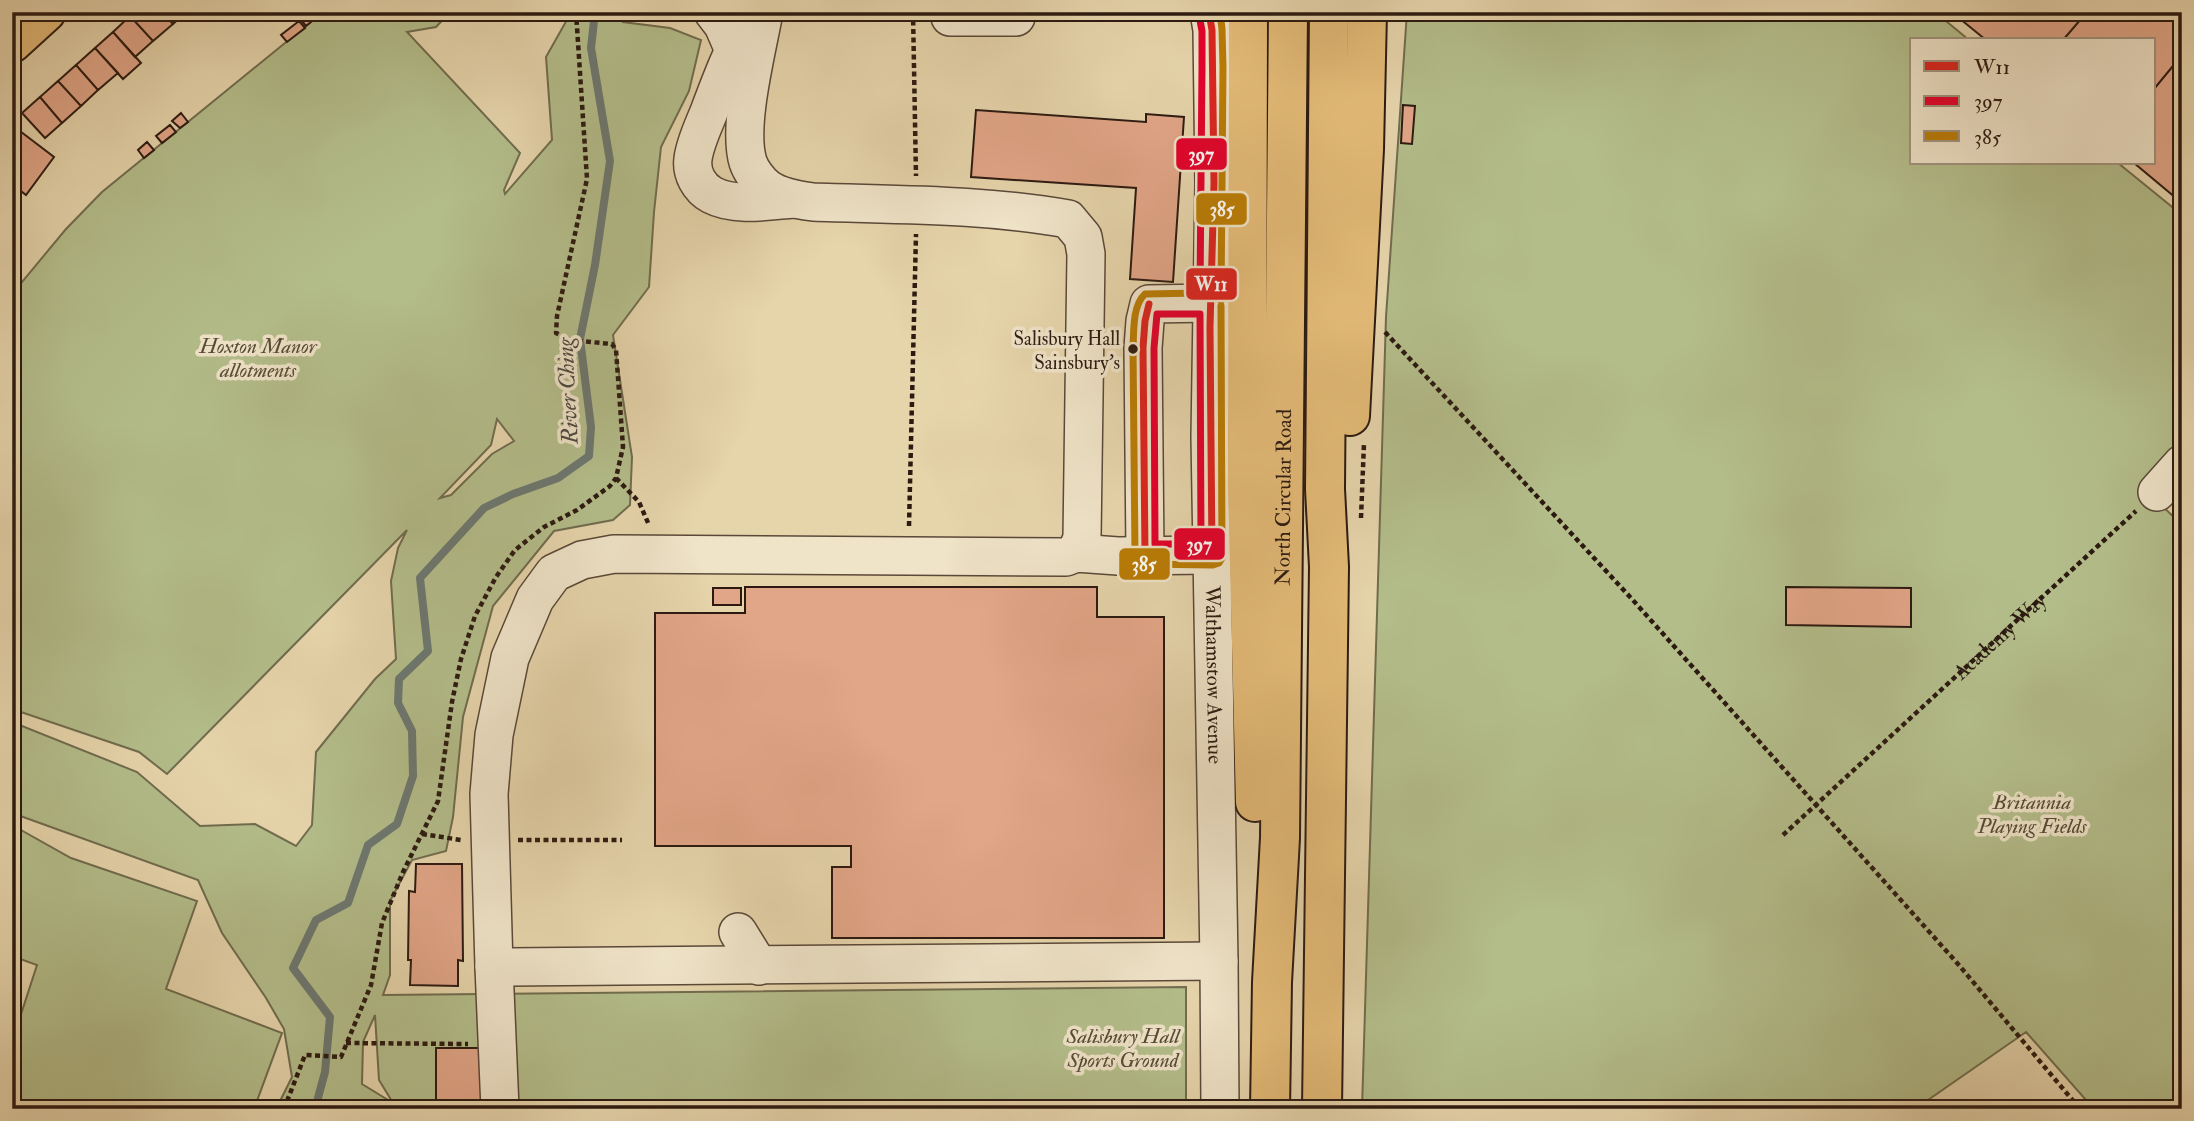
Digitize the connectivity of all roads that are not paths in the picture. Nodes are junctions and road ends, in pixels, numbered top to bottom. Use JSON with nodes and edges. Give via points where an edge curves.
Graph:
{"nodes":[{"id":1,"x":46,"y":12,"type":"edge"},
{"id":2,"x":712,"y":12,"type":"edge"},
{"id":3,"x":755,"y":12,"type":"edge"},
{"id":4,"x":764,"y":12,"type":"edge"},
{"id":5,"x":1248,"y":12,"type":"edge"},
{"id":6,"x":1288,"y":12,"type":"edge"},
{"id":7,"x":1329,"y":12,"type":"edge"},
{"id":8,"x":1367,"y":12,"type":"edge"},
{"id":9,"x":950,"y":17,"type":"dead end"},
{"id":10,"x":1016,"y":17,"type":"dead end"},
{"id":11,"x":1207,"y":17,"type":"edge"},
{"id":12,"x":12,"y":43,"type":"edge"},
{"id":13,"x":733,"y":48,"type":"junction"},
{"id":14,"x":794,"y":199,"type":"junction"},
{"id":15,"x":1211,"y":303,"type":"junction"},
{"id":16,"x":2182,"y":464,"type":"edge"},
{"id":17,"x":2157,"y":492,"type":"road end"},
{"id":18,"x":1076,"y":553,"type":"junction"},
{"id":19,"x":1145,"y":554,"type":"junction"},
{"id":20,"x":1212,"y":555,"type":"junction"},
{"id":21,"x":1329,"y":567,"type":"junction"},
{"id":22,"x":738,"y":932,"type":"dead end"},
{"id":23,"x":1219,"y":961,"type":"junction"},
{"id":24,"x":759,"y":966,"type":"junction"},
{"id":25,"x":494,"y":967,"type":"junction"},
{"id":26,"x":1272,"y":982,"type":"junction"},
{"id":27,"x":500,"y":1109,"type":"edge"},
{"id":28,"x":1220,"y":1109,"type":"edge"},
{"id":29,"x":1270,"y":1109,"type":"edge"},
{"id":30,"x":1322,"y":1109,"type":"edge"}],
"edges":[{"from":1,"to":12,"type":"main road"},
{"from":2,"to":13,"type":"street"},
{"from":3,"to":13,"type":"street"},
{"from":4,"to":14,"type":"street","via":[[747,104],[747,157],[768,189]]},
{"from":5,"to":26,"type":"main road","via":[[1247,487],[1256,851],[1257,891]]},
{"from":6,"to":26,"type":"main road","name":"North Circular Road","via":[[1280,838]]},
{"from":7,"to":21,"type":"main road","name":"North Circular Road","via":[[1325,489]]},
{"from":8,"to":21,"type":"main road","via":[[1346,494]]},
{"from":9,"to":10,"type":"street"},
{"from":11,"to":15,"type":"street","name":"Walthamstow Avenue","via":[[1214,183]]},
{"from":13,"to":14,"type":"street","via":[[697,143],[696,177],[704,189],[726,199]]},
{"from":14,"to":18,"type":"street","via":[[1027,212],[1068,219],[1083,237],[1082,538]]},
{"from":15,"to":19,"type":"street","via":[[1149,304],[1143,348]]},
{"from":15,"to":20,"type":"street","name":"Walthamstow Avenue"},
{"from":16,"to":17,"type":"street"},
{"from":18,"to":19,"type":"street"},
{"from":18,"to":25,"type":"street","via":[[952,557],[614,554],[582,559],[554,573],[535,599],[510,658],[494,735],[489,794]]},
{"from":19,"to":20,"type":"street"},
{"from":20,"to":23,"type":"street","name":"Walthamstow Avenue"},
{"from":21,"to":30,"type":"main road"},
{"from":22,"to":24,"type":"street"},
{"from":23,"to":24,"type":"street"},
{"from":23,"to":28,"type":"street","name":"Walthamstow Avenue"},
{"from":24,"to":25,"type":"street"},
{"from":25,"to":27,"type":"street"},
{"from":26,"to":29,"type":"main road"}]}
